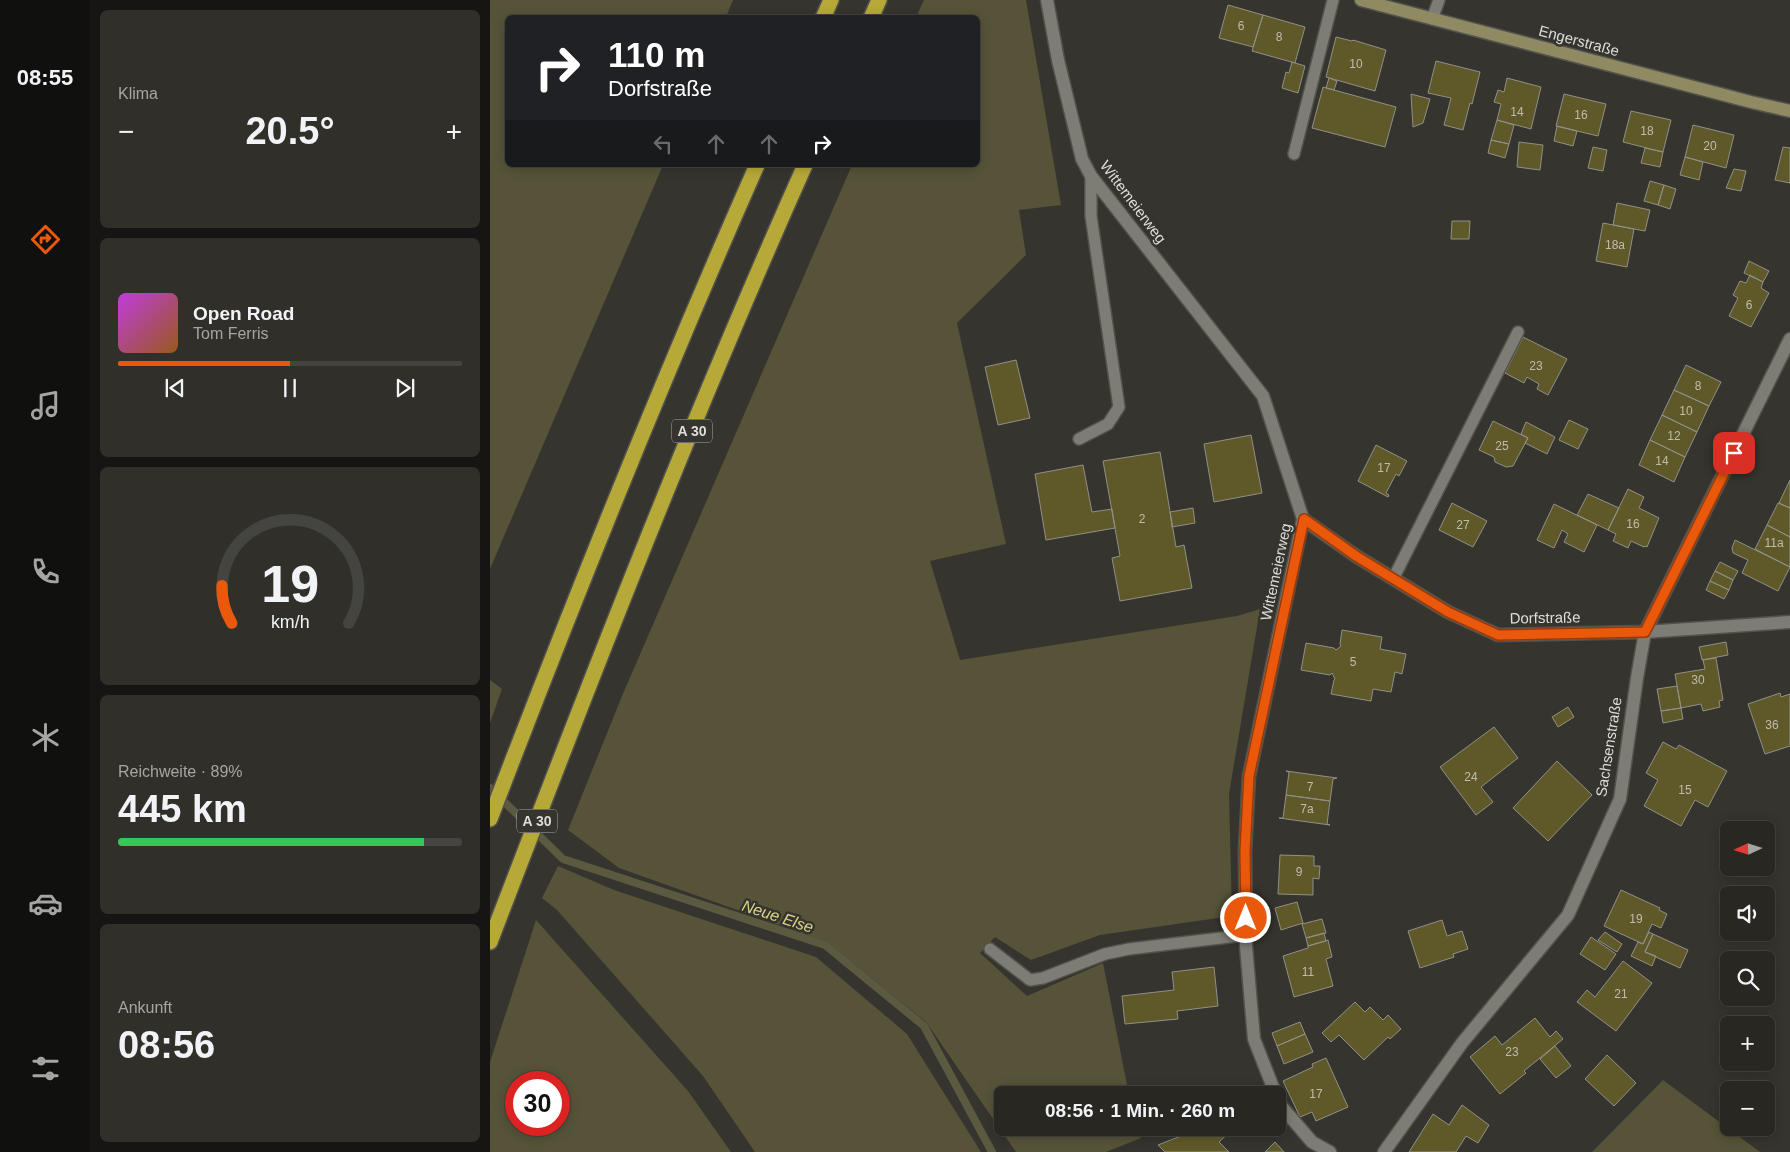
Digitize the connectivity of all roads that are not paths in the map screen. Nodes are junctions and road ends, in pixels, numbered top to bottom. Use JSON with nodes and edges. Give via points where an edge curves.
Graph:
{"nodes":[{"id":1,"x":831,"y":0,"type":"edge"},
{"id":2,"x":879,"y":0,"type":"edge"},
{"id":3,"x":1047,"y":0,"type":"edge"},
{"id":4,"x":1332,"y":0,"type":"edge"},
{"id":5,"x":1361,"y":0,"type":"edge"},
{"id":6,"x":1439,"y":0,"type":"edge"},
{"id":7,"x":1377,"y":2,"type":"edge"},
{"id":8,"x":824,"y":15,"type":"edge"},
{"id":9,"x":872,"y":15,"type":"edge"},
{"id":10,"x":1432,"y":19,"type":"junction"},
{"id":11,"x":1790,"y":111,"type":"edge"},
{"id":12,"x":1294,"y":154,"type":"dead end"},
{"id":13,"x":757,"y":167,"type":"edge"},
{"id":14,"x":804,"y":167,"type":"edge"},
{"id":15,"x":1091,"y":176,"type":"junction"},
{"id":16,"x":1518,"y":332,"type":"dead end"},
{"id":17,"x":1790,"y":339,"type":"edge"},
{"id":18,"x":1784,"y":365,"type":"edge"},
{"id":19,"x":1079,"y":439,"type":"dead end"},
{"id":20,"x":1304,"y":519,"type":"junction"},
{"id":21,"x":1393,"y":579,"type":"junction"},
{"id":22,"x":1790,"y":622,"type":"edge"},
{"id":23,"x":1645,"y":632,"type":"junction"},
{"id":24,"x":490,"y":819,"type":"edge"},
{"id":25,"x":1246,"y":935,"type":"junction"},
{"id":26,"x":490,"y":942,"type":"edge"},
{"id":27,"x":990,"y":949,"type":"dead end"},
{"id":28,"x":1273,"y":1086,"type":"edge"},
{"id":29,"x":1286,"y":1112,"type":"edge"},
{"id":30,"x":1330,"y":1152,"type":"edge"},
{"id":31,"x":1384,"y":1152,"type":"edge"}],
"edges":[{"from":1,"to":8,"type":"highway"},
{"from":2,"to":9,"type":"highway"},
{"from":3,"to":15,"type":"street","name":"Wittemeierweg","via":[[1082,159]]},
{"from":4,"to":12,"type":"lane"},
{"from":5,"to":7,"type":"main road","name":"Engerstraße"},
{"from":6,"to":10,"type":"lane"},
{"from":7,"to":10,"type":"main road","name":"Engerstraße"},
{"from":10,"to":11,"type":"main road","name":"Engerstraße"},
{"from":13,"to":24,"type":"highway","number":"A 30","via":[[709,273],[545,674]]},
{"from":14,"to":26,"type":"highway","number":"A 30","via":[[747,294],[583,699]]},
{"from":15,"to":19,"type":"lane","via":[[1091,216],[1119,407],[1108,424]]},
{"from":15,"to":20,"type":"street","name":"Wittemeierweg","via":[[1263,396]]},
{"from":16,"to":21,"type":"lane"},
{"from":17,"to":18,"type":"street","name":"Sachsenstraße"},
{"from":18,"to":23,"type":"street","name":"Sachsenstraße"},
{"from":20,"to":21,"type":"street","name":"Dorfstraße"},
{"from":20,"to":25,"type":"street","name":"Wittemeierweg","via":[[1249,776],[1245,851]]},
{"from":21,"to":23,"type":"street","name":"Dorfstraße","via":[[1448,612],[1498,635]]},
{"from":22,"to":23,"type":"street","name":"Dorfstraße"},
{"from":23,"to":31,"type":"street","name":"Sachsenstraße","via":[[1620,799],[1568,915],[1462,1043]]},
{"from":25,"to":27,"type":"lane","via":[[1105,954],[1030,980]]},
{"from":25,"to":28,"type":"street","name":"Wittemeierweg","via":[[1254,1039]]},
{"from":29,"to":30,"type":"street","name":"Wittemeierweg","via":[[1312,1142]]}]}
